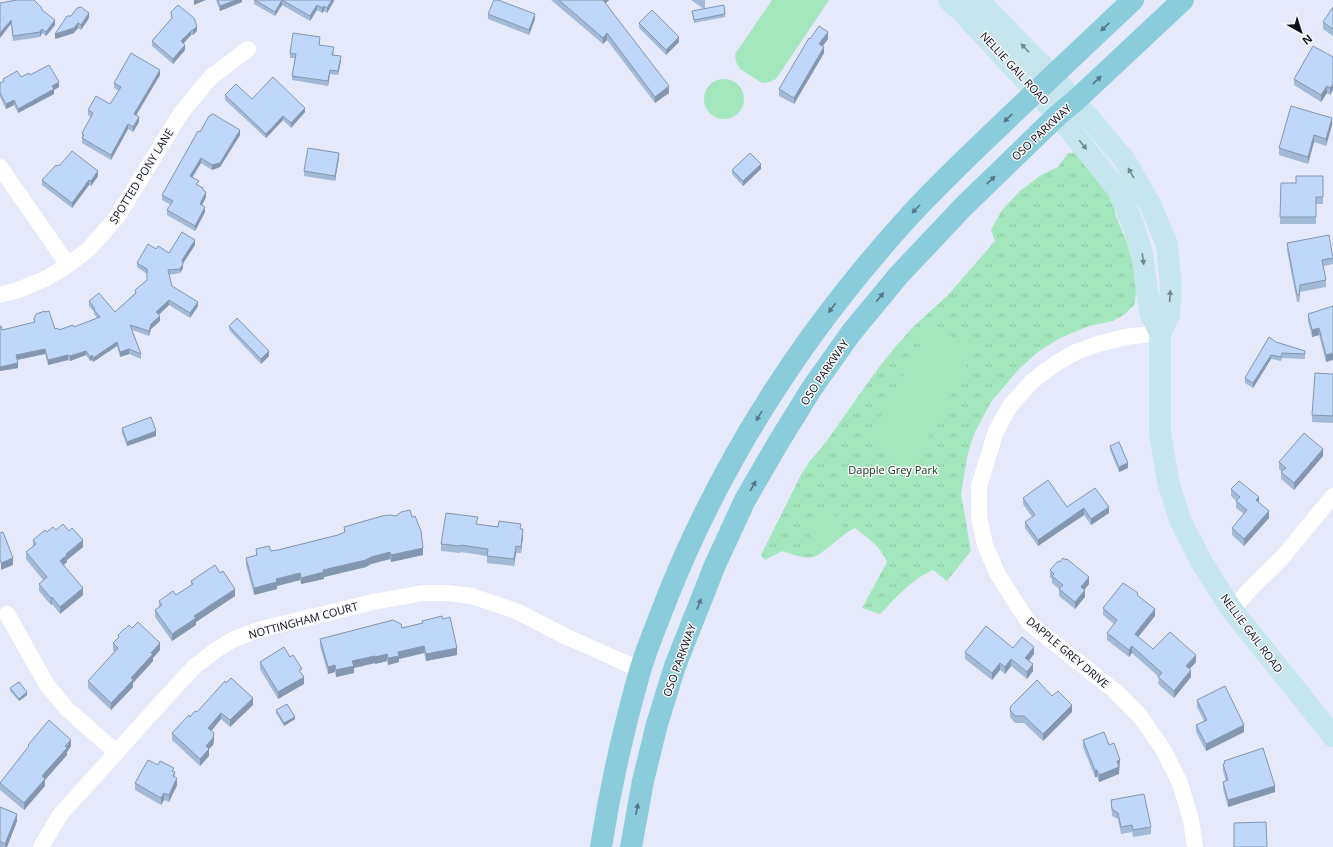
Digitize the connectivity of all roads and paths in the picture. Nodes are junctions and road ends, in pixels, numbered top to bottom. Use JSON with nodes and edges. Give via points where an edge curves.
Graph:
{"nodes":[{"id":1,"x":949,"y":0,"type":"edge"},
{"id":2,"x":978,"y":0,"type":"edge"},
{"id":3,"x":1133,"y":0,"type":"edge"},
{"id":4,"x":1183,"y":0,"type":"edge"},
{"id":5,"x":248,"y":49,"type":"dead end"},
{"id":6,"x":1052,"y":76,"type":"junction"},
{"id":7,"x":1036,"y":91,"type":"junction"},
{"id":8,"x":1074,"y":101,"type":"junction"},
{"id":9,"x":1058,"y":115,"type":"junction"},
{"id":10,"x":0,"y":168,"type":"edge"},
{"id":11,"x":68,"y":265,"type":"junction"},
{"id":12,"x":0,"y":296,"type":"edge"},
{"id":13,"x":1160,"y":333,"type":"junction"},
{"id":14,"x":1333,"y":496,"type":"edge"},
{"id":15,"x":1232,"y":610,"type":"junction"},
{"id":16,"x":7,"y":614,"type":"dead end"},
{"id":17,"x":641,"y":670,"type":"junction"},
{"id":18,"x":1333,"y":736,"type":"edge"},
{"id":19,"x":116,"y":752,"type":"junction"},
{"id":20,"x":41,"y":847,"type":"edge"},
{"id":21,"x":601,"y":847,"type":"edge"},
{"id":22,"x":631,"y":847,"type":"edge"},
{"id":23,"x":1195,"y":847,"type":"edge"}],
"edges":[{"from":1,"to":7,"type":"street","name":"NELLIE GAIL ROAD"},
{"from":6,"to":2,"type":"street","name":"NELLIE GAIL ROAD","one_way":true},
{"from":3,"to":6,"type":"main road","one_way":true},
{"from":8,"to":4,"type":"main road","name":"OSO PARKWAY","one_way":true},
{"from":5,"to":11,"type":"street","name":"SPOTTED PONY LANE","via":[[211,77],[181,113],[117,217],[89,249]]},
{"from":6,"to":7,"type":"main road"},
{"from":6,"to":8,"type":"street","name":"NELLIE GAIL ROAD"},
{"from":7,"to":9,"type":"street","name":"NELLIE GAIL ROAD"},
{"from":7,"to":17,"type":"main road","one_way":true,"via":[[904,221],[832,308],[801,351],[770,398],[702,518],[677,574]]},
{"from":8,"to":9,"type":"main road","name":"OSO PARKWAY"},
{"from":13,"to":8,"type":"street","name":"NELLIE GAIL ROAD","one_way":true,"via":[[1169,316],[1171,287],[1167,245],[1151,206],[1124,159]]},
{"from":9,"to":13,"type":"street","name":"NELLIE GAIL ROAD","one_way":true,"via":[[1118,190],[1142,253],[1150,312]]},
{"from":22,"to":9,"type":"main road","name":"OSO PARKWAY","one_way":true,"via":[[644,774],[675,666],[718,558],[745,500],[778,443],[812,388],[851,333],[898,276],[963,207]]},
{"from":10,"to":11,"type":"street"},
{"from":11,"to":12,"type":"street","name":"SPOTTED PONY LANE","via":[[47,278]]},
{"from":13,"to":15,"type":"street","name":"NELLIE GAIL ROAD","via":[[1160,433],[1168,482],[1180,520],[1202,563]]},
{"from":13,"to":23,"type":"street","name":"DAPPLE GREY DRIVE","via":[[1125,337],[1076,352],[1032,382],[1010,406],[996,431],[979,486],[979,517],[985,545],[997,573],[1029,622],[1115,691],[1139,715],[1163,749],[1180,783],[1191,820]]},
{"from":14,"to":15,"type":"street","via":[[1281,559]]},
{"from":15,"to":18,"type":"street","name":"NELLIE GAIL ROAD"},
{"from":16,"to":19,"type":"street","via":[[47,685],[67,709]]},
{"from":17,"to":19,"type":"street","name":"NOTTINGHAM COURT","via":[[567,637],[516,610],[472,596],[447,593],[398,596],[258,630],[234,639],[196,666]]},
{"from":17,"to":21,"type":"main road"},
{"from":19,"to":20,"type":"street","name":"NOTTINGHAM COURT","via":[[60,815]]}]}
